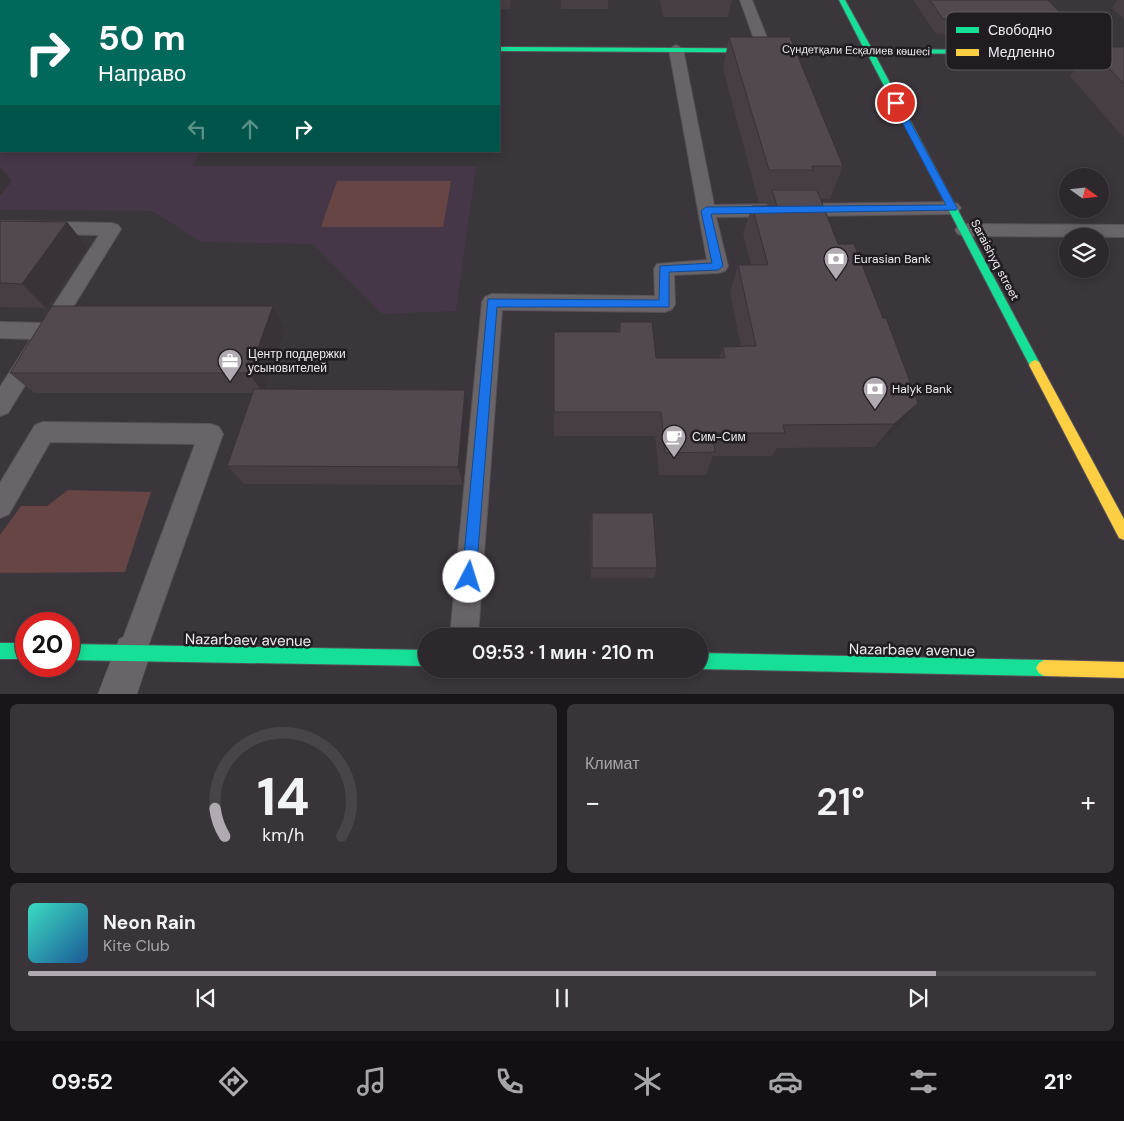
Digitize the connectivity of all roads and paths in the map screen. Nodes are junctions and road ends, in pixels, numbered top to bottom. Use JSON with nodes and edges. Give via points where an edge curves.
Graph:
{"nodes":[{"id":1,"x":746,"y":0,"type":"edge"},
{"id":2,"x":842,"y":0,"type":"edge"},
{"id":3,"x":500,"y":49,"type":"edge"},
{"id":4,"x":676,"y":49,"type":"junction"},
{"id":5,"x":765,"y":50,"type":"junction"},
{"id":6,"x":868,"y":50,"type":"junction"},
{"id":7,"x":946,"y":51,"type":"edge"},
{"id":8,"x":952,"y":208,"type":"junction"},
{"id":9,"x":706,"y":211,"type":"junction"},
{"id":10,"x":0,"y":227,"type":"edge"},
{"id":11,"x":964,"y":230,"type":"junction"},
{"id":12,"x":1124,"y":231,"type":"edge"},
{"id":13,"x":0,"y":330,"type":"edge"},
{"id":14,"x":48,"y":331,"type":"junction"},
{"id":15,"x":3,"y":397,"type":"edge"},
{"id":16,"x":0,"y":506,"type":"edge"},
{"id":17,"x":1124,"y":532,"type":"edge"},
{"id":18,"x":465,"y":628,"type":"edge"},
{"id":19,"x":0,"y":651,"type":"edge"},
{"id":20,"x":15,"y":651,"type":"edge"},
{"id":21,"x":80,"y":652,"type":"edge"},
{"id":22,"x":132,"y":652,"type":"junction"},
{"id":23,"x":418,"y":658,"type":"edge"},
{"id":24,"x":708,"y":661,"type":"edge"},
{"id":25,"x":1124,"y":670,"type":"edge"},
{"id":26,"x":117,"y":694,"type":"edge"}],
"edges":[{"from":1,"to":5,"type":"lane"},
{"from":2,"to":6,"type":"street","name":"Saraishyq street"},
{"from":3,"to":4,"type":"street","name":"Сүндетқали Есқалиев көшесі"},
{"from":4,"to":5,"type":"street","name":"Сүндетқали Есқалиев көшесі"},
{"from":4,"to":9,"type":"lane"},
{"from":5,"to":6,"type":"street","name":"Сүндетқали Есқалиев көшесі"},
{"from":6,"to":7,"type":"street","name":"Сүндетқали Есқалиев көшесі"},
{"from":6,"to":8,"type":"street","name":"Saraishyq street"},
{"from":8,"to":9,"type":"lane"},
{"from":8,"to":11,"type":"street","name":"Saraishyq street"},
{"from":9,"to":18,"type":"lane","via":[[718,266],[664,269],[665,304],[492,302]]},
{"from":10,"to":14,"type":"lane","via":[[112,229]]},
{"from":11,"to":12,"type":"lane"},
{"from":11,"to":17,"type":"street","name":"Saraishyq street"},
{"from":13,"to":14,"type":"lane"},
{"from":14,"to":15,"type":"lane"},
{"from":16,"to":22,"type":"lane","via":[[43,432],[211,434]]},
{"from":19,"to":20,"type":"street"},
{"from":21,"to":22,"type":"street","name":"Nazarbaev avenue"},
{"from":22,"to":23,"type":"street","name":"Nazarbaev avenue"},
{"from":22,"to":26,"type":"street"},
{"from":24,"to":25,"type":"street","name":"Nazarbaev avenue"}]}
